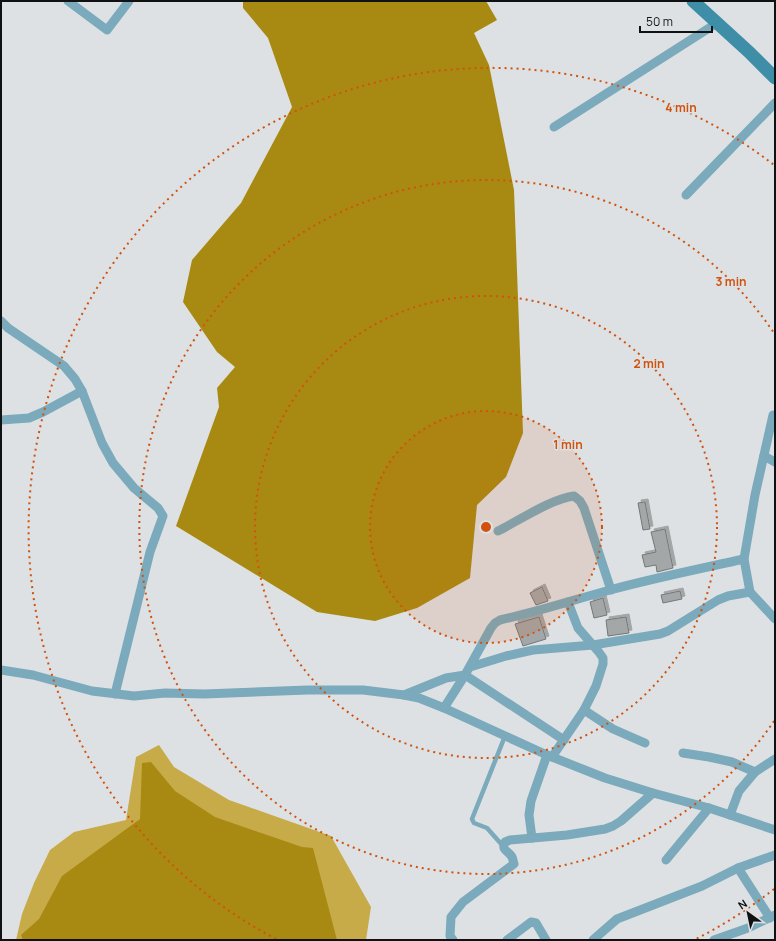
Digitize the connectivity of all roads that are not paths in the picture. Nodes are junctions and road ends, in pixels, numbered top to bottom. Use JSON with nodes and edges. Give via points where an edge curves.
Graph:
{"nodes":[{"id":1,"x":68,"y":1,"type":"edge"},
{"id":2,"x":129,"y":1,"type":"edge"},
{"id":3,"x":693,"y":1,"type":"edge"},
{"id":4,"x":717,"y":23,"type":"junction"},
{"id":5,"x":775,"y":78,"type":"edge"},
{"id":6,"x":775,"y":103,"type":"edge"},
{"id":7,"x":554,"y":126,"type":"dead end"},
{"id":8,"x":686,"y":195,"type":"dead end"},
{"id":9,"x":1,"y":321,"type":"edge"},
{"id":10,"x":82,"y":391,"type":"junction"},
{"id":11,"x":775,"y":416,"type":"edge"},
{"id":12,"x":1,"y":420,"type":"edge"},
{"id":13,"x":764,"y":456,"type":"junction"},
{"id":14,"x":775,"y":462,"type":"edge"},
{"id":15,"x":498,"y":531,"type":"dead end"},
{"id":16,"x":744,"y":559,"type":"junction"},
{"id":17,"x":610,"y":590,"type":"junction"},
{"id":18,"x":750,"y":592,"type":"junction"},
{"id":19,"x":568,"y":602,"type":"junction"},
{"id":20,"x":775,"y":619,"type":"edge"},
{"id":21,"x":592,"y":645,"type":"junction"},
{"id":22,"x":1,"y":670,"type":"edge"},
{"id":23,"x":468,"y":671,"type":"junction"},
{"id":24,"x":115,"y":694,"type":"junction"},
{"id":25,"x":404,"y":695,"type":"junction"},
{"id":26,"x":444,"y":708,"type":"junction"},
{"id":27,"x":584,"y":710,"type":"junction"},
{"id":28,"x":505,"y":736,"type":"junction"},
{"id":29,"x":564,"y":740,"type":"junction"},
{"id":30,"x":645,"y":743,"type":"dead end"},
{"id":31,"x":683,"y":753,"type":"dead end"},
{"id":32,"x":550,"y":756,"type":"junction"},
{"id":33,"x":775,"y":759,"type":"edge"},
{"id":34,"x":755,"y":772,"type":"junction"},
{"id":35,"x":653,"y":793,"type":"junction"},
{"id":36,"x":709,"y":808,"type":"junction"},
{"id":37,"x":730,"y":815,"type":"junction"},
{"id":38,"x":775,"y":830,"type":"edge"},
{"id":39,"x":532,"y":838,"type":"junction"},
{"id":40,"x":503,"y":846,"type":"junction"},
{"id":41,"x":775,"y":855,"type":"edge"},
{"id":42,"x":666,"y":860,"type":"dead end"},
{"id":43,"x":738,"y":868,"type":"junction"},
{"id":44,"x":773,"y":916,"type":"edge"},
{"id":45,"x":452,"y":940,"type":"edge"},
{"id":46,"x":507,"y":940,"type":"edge"},
{"id":47,"x":546,"y":940,"type":"edge"},
{"id":48,"x":593,"y":940,"type":"edge"},
{"id":49,"x":714,"y":940,"type":"edge"}],
"edges":[{"from":1,"to":2,"type":"street","via":[[107,30]]},
{"from":3,"to":4,"type":"main road"},
{"from":4,"to":5,"type":"main road"},
{"from":4,"to":7,"type":"street"},
{"from":6,"to":8,"type":"street"},
{"from":9,"to":10,"type":"street","via":[[64,366]]},
{"from":10,"to":12,"type":"street","via":[[29,418]]},
{"from":10,"to":24,"type":"street","via":[[102,443],[113,463],[163,516],[150,552]]},
{"from":11,"to":13,"type":"street","via":[[773,415]]},
{"from":13,"to":14,"type":"street"},
{"from":13,"to":16,"type":"street"},
{"from":15,"to":17,"type":"street","via":[[551,504],[574,496],[584,508]]},
{"from":16,"to":17,"type":"street"},
{"from":16,"to":18,"type":"street"},
{"from":17,"to":19,"type":"street"},
{"from":18,"to":20,"type":"street"},
{"from":18,"to":21,"type":"street","via":[[718,600],[660,634]]},
{"from":19,"to":21,"type":"street","via":[[578,628]]},
{"from":19,"to":23,"type":"street","via":[[495,623]]},
{"from":21,"to":23,"type":"street","via":[[532,650],[506,656]]},
{"from":21,"to":27,"type":"street","via":[[603,658],[596,686]]},
{"from":22,"to":24,"type":"street"},
{"from":23,"to":25,"type":"street"},
{"from":23,"to":26,"type":"street"},
{"from":23,"to":29,"type":"street"},
{"from":24,"to":25,"type":"street","via":[[134,696],[165,693],[364,690]]},
{"from":25,"to":26,"type":"street"},
{"from":26,"to":28,"type":"street"},
{"from":27,"to":29,"type":"street"},
{"from":27,"to":30,"type":"street","via":[[612,729]]},
{"from":28,"to":32,"type":"street"},
{"from":28,"to":40,"type":"lane","via":[[472,819],[487,828]]},
{"from":29,"to":32,"type":"street"},
{"from":31,"to":34,"type":"street","via":[[732,762]]},
{"from":32,"to":35,"type":"street","via":[[605,778]]},
{"from":32,"to":39,"type":"street","via":[[531,800],[529,815]]},
{"from":33,"to":34,"type":"street"},
{"from":34,"to":37,"type":"street","via":[[739,791]]},
{"from":35,"to":36,"type":"street"},
{"from":35,"to":39,"type":"street","via":[[613,826]]},
{"from":36,"to":37,"type":"street"},
{"from":36,"to":42,"type":"street"},
{"from":37,"to":38,"type":"street"},
{"from":39,"to":40,"type":"street","via":[[510,840]]},
{"from":40,"to":45,"type":"street","via":[[514,864],[463,902],[451,917]]},
{"from":41,"to":43,"type":"street"},
{"from":43,"to":44,"type":"street"},
{"from":43,"to":48,"type":"street","via":[[702,886],[617,919]]},
{"from":44,"to":49,"type":"street"},
{"from":46,"to":47,"type":"street","via":[[531,922],[536,923]]}]}
